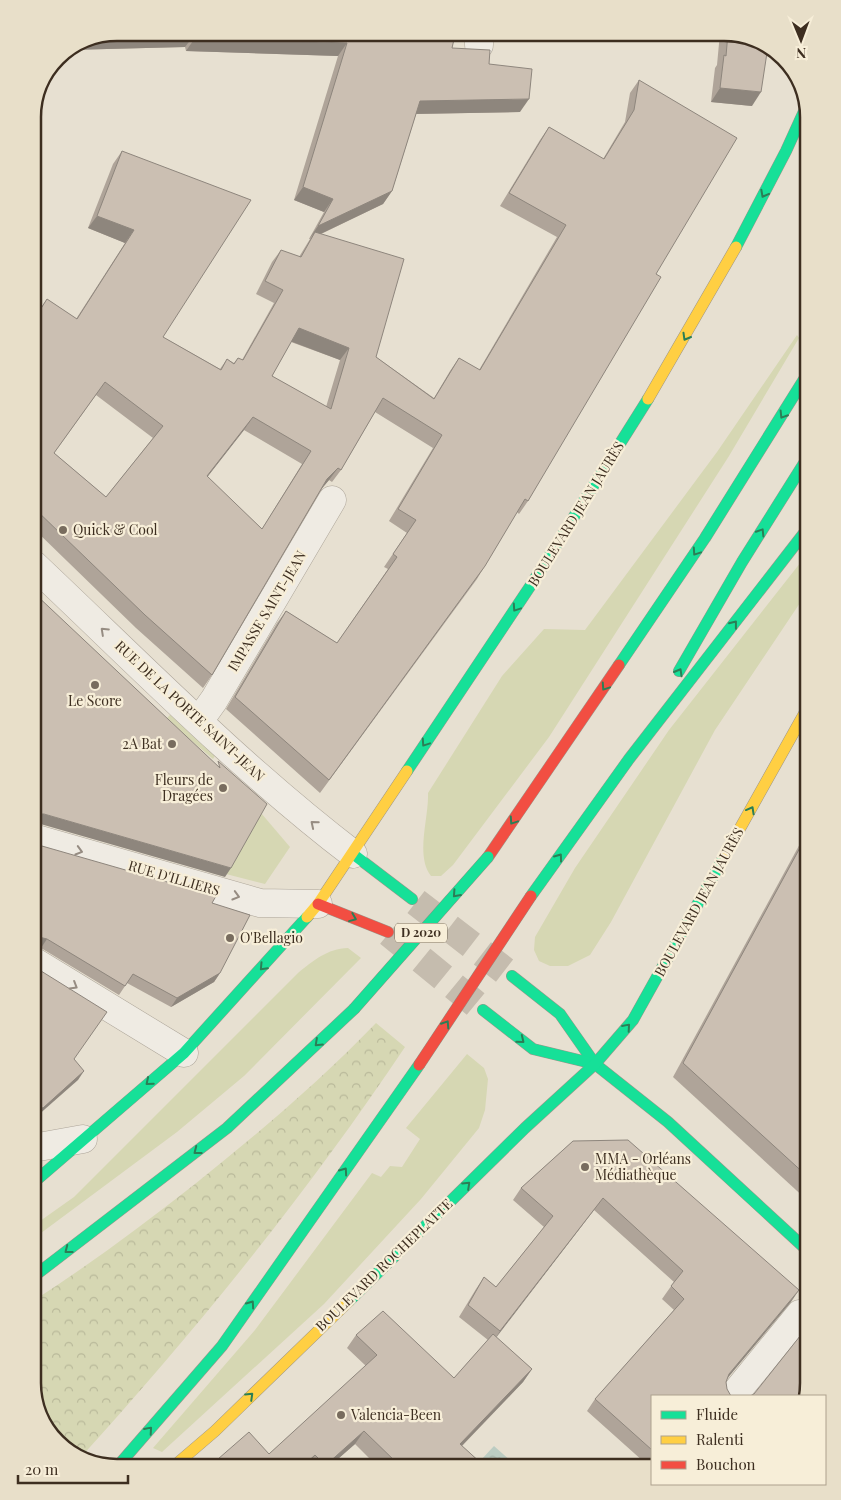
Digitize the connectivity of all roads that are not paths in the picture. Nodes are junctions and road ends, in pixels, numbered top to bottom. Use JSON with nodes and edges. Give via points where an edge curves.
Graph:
{"nodes":[{"id":1,"x":800,"y":120,"type":"edge"},
{"id":2,"x":800,"y":386,"type":"edge"},
{"id":3,"x":800,"y":470,"type":"edge"},
{"id":4,"x":332,"y":500,"type":"edge"},
{"id":5,"x":800,"y":538,"type":"edge"},
{"id":6,"x":41,"y":572,"type":"edge"},
{"id":7,"x":199,"y":721,"type":"junction"},
{"id":8,"x":800,"y":721,"type":"edge"},
{"id":9,"x":629,"y":759,"type":"junction"},
{"id":10,"x":41,"y":840,"type":"edge"},
{"id":11,"x":352,"y":854,"type":"junction"},
{"id":12,"x":412,"y":899,"type":"tunnel mouth"},
{"id":13,"x":318,"y":904,"type":"junction"},
{"id":14,"x":388,"y":932,"type":"tunnel mouth"},
{"id":15,"x":41,"y":966,"type":"edge"},
{"id":16,"x":512,"y":976,"type":"tunnel mouth"},
{"id":17,"x":483,"y":1010,"type":"tunnel mouth"},
{"id":18,"x":184,"y":1052,"type":"junction"},
{"id":19,"x":595,"y":1064,"type":"junction"},
{"id":20,"x":83,"y":1139,"type":"junction"},
{"id":21,"x":41,"y":1146,"type":"edge"},
{"id":22,"x":41,"y":1174,"type":"edge"},
{"id":23,"x":800,"y":1244,"type":"edge"},
{"id":24,"x":41,"y":1270,"type":"edge"},
{"id":25,"x":800,"y":1315,"type":"edge"},
{"id":26,"x":734,"y":1395,"type":"edge"},
{"id":27,"x":124,"y":1459,"type":"edge"},
{"id":28,"x":182,"y":1459,"type":"edge"}],
"edges":[{"from":1,"to":11,"type":"main road","name":"BOULEVARD JEAN JAURÈS","one_way":true,"via":[[732,256],[669,366],[531,585]]},
{"from":2,"to":24,"type":"main road","number":"D 2020","one_way":true,"bridge":true,"via":[[706,538],[488,857],[354,1009],[227,1128]]},
{"from":9,"to":3,"type":"main road","one_way":true,"via":[[742,562]]},
{"from":4,"to":7,"type":"street","name":"IMPASSE SAINT-JEAN"},
{"from":9,"to":5,"type":"main road","one_way":true},
{"from":7,"to":6,"type":"street","name":"RUE DE LA PORTE SAINT-JEAN","one_way":true},
{"from":11,"to":7,"type":"street","name":"RUE DE LA PORTE SAINT-JEAN","one_way":true},
{"from":19,"to":8,"type":"main road","name":"BOULEVARD JEAN JAURÈS","one_way":true,"via":[[633,1020]]},
{"from":27,"to":9,"type":"main road","one_way":true,"bridge":true,"via":[[222,1346]]},
{"from":10,"to":13,"type":"street","name":"RUE D'ILLIERS","one_way":true,"via":[[260,903]]},
{"from":11,"to":12,"type":"main road"},
{"from":11,"to":13,"type":"main road","name":"BOULEVARD JEAN JAURÈS"},
{"from":13,"to":14,"type":"main road","one_way":true},
{"from":13,"to":18,"type":"main road","one_way":true},
{"from":15,"to":18,"type":"street","one_way":true},
{"from":16,"to":19,"type":"main road","via":[[560,1014]]},
{"from":17,"to":19,"type":"main road","one_way":true,"via":[[533,1050]]},
{"from":18,"to":20,"type":"main road","one_way":true},
{"from":19,"to":23,"type":"main road","via":[[661,1115]]},
{"from":28,"to":19,"type":"main road","name":"BOULEVARD ROCHEPLATTE","one_way":true},
{"from":20,"to":21,"type":"street"},
{"from":20,"to":22,"type":"main road"},
{"from":25,"to":26,"type":"street"}]}
